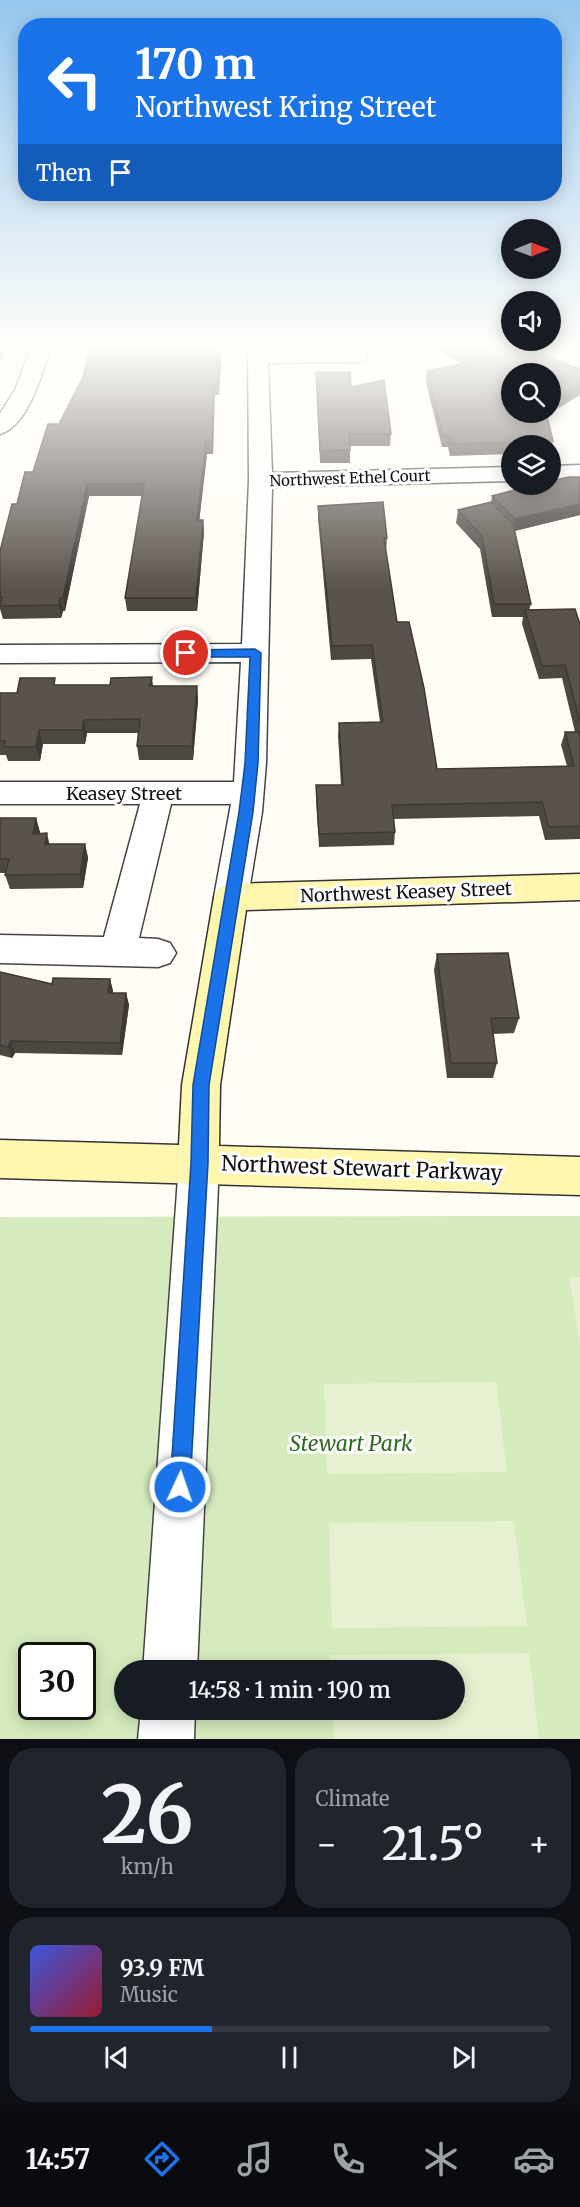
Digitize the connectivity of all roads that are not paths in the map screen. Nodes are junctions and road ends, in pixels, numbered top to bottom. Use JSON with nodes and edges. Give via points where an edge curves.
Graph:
{"nodes":[{"id":1,"x":260,"y":425,"type":"edge"},
{"id":2,"x":580,"y":472,"type":"edge"},
{"id":3,"x":561,"y":473,"type":"edge"},
{"id":4,"x":501,"y":474,"type":"edge"},
{"id":5,"x":261,"y":480,"type":"junction"},
{"id":6,"x":255,"y":653,"type":"junction"},
{"id":7,"x":0,"y":654,"type":"edge"},
{"id":8,"x":0,"y":793,"type":"edge"},
{"id":9,"x":158,"y":793,"type":"junction"},
{"id":10,"x":248,"y":793,"type":"junction"},
{"id":11,"x":580,"y":886,"type":"edge"},
{"id":12,"x":231,"y":897,"type":"junction"},
{"id":13,"x":0,"y":949,"type":"edge"},
{"id":14,"x":118,"y":952,"type":"junction"},
{"id":15,"x":158,"y":953,"type":"dead end"},
{"id":16,"x":0,"y":1159,"type":"edge"},
{"id":17,"x":199,"y":1163,"type":"junction"},
{"id":18,"x":580,"y":1176,"type":"edge"},
{"id":19,"x":171,"y":1660,"type":"edge"},
{"id":20,"x":167,"y":1720,"type":"edge"},
{"id":21,"x":166,"y":1739,"type":"edge"}],
"edges":[{"from":1,"to":5,"type":"street"},
{"from":2,"to":3,"type":"street"},
{"from":4,"to":5,"type":"street","name":"Northwest Ethel Court"},
{"from":5,"to":6,"type":"street"},
{"from":6,"to":7,"type":"street"},
{"from":6,"to":10,"type":"street"},
{"from":8,"to":9,"type":"street","name":"Keasey Street"},
{"from":9,"to":10,"type":"street","name":"Keasey Street"},
{"from":9,"to":14,"type":"street"},
{"from":10,"to":12,"type":"street"},
{"from":11,"to":12,"type":"street","name":"Northwest Keasey Street"},
{"from":12,"to":17,"type":"street","via":[[201,1085]]},
{"from":13,"to":14,"type":"street"},
{"from":14,"to":15,"type":"street"},
{"from":16,"to":17,"type":"street","name":"Northwest Stewart Parkway"},
{"from":17,"to":18,"type":"street","name":"Northwest Stewart Parkway"},
{"from":17,"to":19,"type":"street"},
{"from":20,"to":21,"type":"street"}]}
